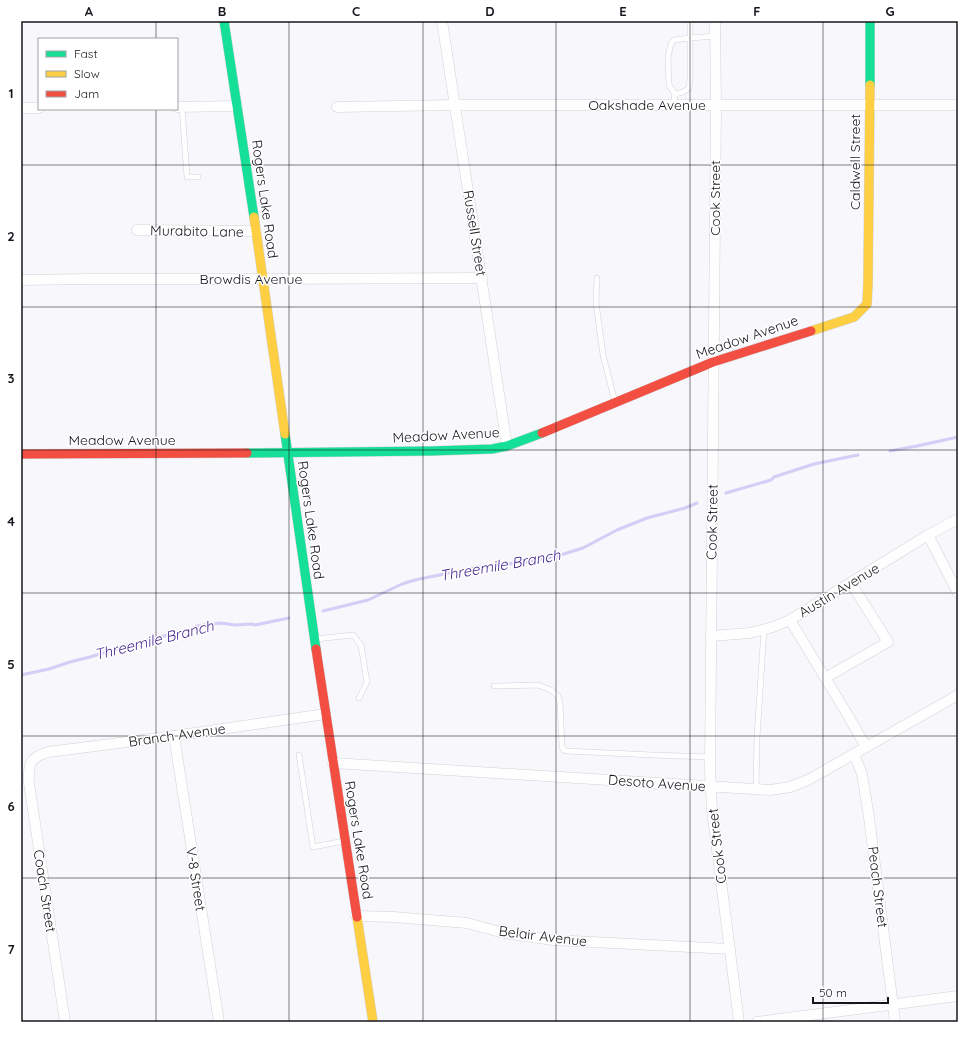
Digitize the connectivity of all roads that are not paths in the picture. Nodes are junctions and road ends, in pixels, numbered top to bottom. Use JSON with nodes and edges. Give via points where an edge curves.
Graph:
{"nodes":[{"id":1,"x":224,"y":21,"type":"edge"},
{"id":2,"x":442,"y":21,"type":"edge"},
{"id":3,"x":690,"y":21,"type":"edge"},
{"id":4,"x":715,"y":21,"type":"edge"},
{"id":5,"x":870,"y":21,"type":"edge"},
{"id":6,"x":715,"y":36,"type":"junction"},
{"id":7,"x":690,"y":38,"type":"junction"},
{"id":8,"x":675,"y":94,"type":"junction"},
{"id":9,"x":455,"y":104,"type":"junction"},
{"id":10,"x":237,"y":106,"type":"junction"},
{"id":11,"x":673,"y":106,"type":"junction"},
{"id":12,"x":716,"y":106,"type":"junction"},
{"id":13,"x":869,"y":106,"type":"junction"},
{"id":14,"x":958,"y":106,"type":"edge"},
{"id":15,"x":180,"y":107,"type":"edge"},
{"id":16,"x":337,"y":107,"type":"dead end"},
{"id":17,"x":21,"y":108,"type":"edge"},
{"id":18,"x":38,"y":108,"type":"edge"},
{"id":19,"x":198,"y":177,"type":"dead end"},
{"id":20,"x":137,"y":230,"type":"dead end"},
{"id":21,"x":256,"y":232,"type":"junction"},
{"id":22,"x":482,"y":278,"type":"junction"},
{"id":23,"x":596,"y":278,"type":"dead end"},
{"id":24,"x":263,"y":279,"type":"junction"},
{"id":25,"x":21,"y":280,"type":"edge"},
{"id":26,"x":866,"y":304,"type":"joint"},
{"id":27,"x":713,"y":362,"type":"junction"},
{"id":28,"x":615,"y":403,"type":"junction"},
{"id":29,"x":507,"y":446,"type":"junction"},
{"id":30,"x":287,"y":452,"type":"junction"},
{"id":31,"x":21,"y":454,"type":"edge"},
{"id":32,"x":958,"y":519,"type":"edge"},
{"id":33,"x":928,"y":535,"type":"junction"},
{"id":34,"x":851,"y":583,"type":"junction"},
{"id":35,"x":958,"y":593,"type":"edge"},
{"id":36,"x":790,"y":620,"type":"junction"},
{"id":37,"x":764,"y":629,"type":"junction"},
{"id":38,"x":711,"y":636,"type":"junction"},
{"id":39,"x":314,"y":639,"type":"junction"},
{"id":40,"x":825,"y":678,"type":"junction"},
{"id":41,"x":494,"y":686,"type":"dead end"},
{"id":42,"x":958,"y":695,"type":"edge"},
{"id":43,"x":358,"y":698,"type":"dead end"},
{"id":44,"x":325,"y":714,"type":"junction"},
{"id":45,"x":174,"y":736,"type":"junction"},
{"id":46,"x":866,"y":747,"type":"junction"},
{"id":47,"x":854,"y":754,"type":"junction"},
{"id":48,"x":299,"y":755,"type":"dead end"},
{"id":49,"x":710,"y":757,"type":"junction"},
{"id":50,"x":32,"y":761,"type":"joint"},
{"id":51,"x":333,"y":763,"type":"junction"},
{"id":52,"x":711,"y":786,"type":"junction"},
{"id":53,"x":756,"y":789,"type":"junction"},
{"id":54,"x":345,"y":841,"type":"junction"},
{"id":55,"x":356,"y":916,"type":"junction"},
{"id":56,"x":730,"y":949,"type":"junction"},
{"id":57,"x":958,"y":996,"type":"edge"},
{"id":58,"x":893,"y":1004,"type":"junction"},
{"id":59,"x":65,"y":1022,"type":"edge"},
{"id":60,"x":219,"y":1022,"type":"edge"},
{"id":61,"x":373,"y":1022,"type":"edge"},
{"id":62,"x":739,"y":1022,"type":"edge"},
{"id":63,"x":757,"y":1022,"type":"edge"},
{"id":64,"x":895,"y":1022,"type":"edge"}],
"edges":[{"from":1,"to":10,"type":"street","name":"Rogers Lake Road"},
{"from":2,"to":9,"type":"street","name":"Russell Street"},
{"from":3,"to":7,"type":"lane"},
{"from":4,"to":6,"type":"street","name":"Cook Street"},
{"from":5,"to":13,"type":"street","name":"Caldwell Street"},
{"from":6,"to":7,"type":"lane"},
{"from":6,"to":12,"type":"street","name":"Cook Street"},
{"from":7,"to":8,"type":"lane","via":[[689,88]]},
{"from":7,"to":8,"type":"lane","via":[[674,40],[671,44],[668,56],[669,85]]},
{"from":8,"to":11,"type":"lane"},
{"from":9,"to":11,"type":"street","name":"Oakshade Avenue"},
{"from":9,"to":16,"type":"street","name":"Oakshade Avenue"},
{"from":9,"to":22,"type":"street","name":"Russell Street"},
{"from":10,"to":15,"type":"street"},
{"from":10,"to":21,"type":"street","name":"Rogers Lake Road"},
{"from":11,"to":12,"type":"street","name":"Oakshade Avenue"},
{"from":12,"to":13,"type":"street","name":"Oakshade Avenue"},
{"from":12,"to":27,"type":"street","name":"Cook Street"},
{"from":13,"to":14,"type":"street","name":"Oakshade Avenue"},
{"from":13,"to":26,"type":"street","name":"Caldwell Street"},
{"from":15,"to":19,"type":"lane","via":[[187,177]]},
{"from":17,"to":18,"type":"street"},
{"from":20,"to":21,"type":"street","name":"Murabito Lane"},
{"from":21,"to":24,"type":"street","name":"Rogers Lake Road"},
{"from":22,"to":24,"type":"street","name":"Browdis Avenue"},
{"from":22,"to":29,"type":"street","name":"Russell Street"},
{"from":23,"to":28,"type":"lane","via":[[602,355]]},
{"from":24,"to":25,"type":"street","name":"Browdis Avenue"},
{"from":24,"to":30,"type":"street","name":"Rogers Lake Road"},
{"from":26,"to":27,"type":"street","name":"Meadow Avenue","via":[[854,317]]},
{"from":27,"to":28,"type":"street","name":"Meadow Avenue"},
{"from":27,"to":38,"type":"street","name":"Cook Street"},
{"from":28,"to":29,"type":"street","name":"Meadow Avenue"},
{"from":29,"to":30,"type":"street","name":"Meadow Avenue","via":[[439,451]]},
{"from":30,"to":31,"type":"street","name":"Meadow Avenue"},
{"from":30,"to":39,"type":"street","name":"Rogers Lake Road"},
{"from":32,"to":33,"type":"street","name":"Austin Avenue"},
{"from":33,"to":34,"type":"street","name":"Austin Avenue"},
{"from":33,"to":35,"type":"street"},
{"from":34,"to":36,"type":"street","name":"Austin Avenue"},
{"from":34,"to":40,"type":"street","via":[[888,642]]},
{"from":36,"to":37,"type":"street","name":"Austin Avenue"},
{"from":36,"to":40,"type":"street"},
{"from":37,"to":38,"type":"street","name":"Austin Avenue","via":[[750,633]]},
{"from":37,"to":53,"type":"lane","via":[[756,738]]},
{"from":38,"to":49,"type":"street","name":"Cook Street"},
{"from":39,"to":43,"type":"lane","via":[[353,635],[361,645],[367,682]]},
{"from":39,"to":44,"type":"street","name":"Rogers Lake Road"},
{"from":40,"to":46,"type":"street"},
{"from":41,"to":49,"type":"lane","via":[[538,684],[558,696],[562,747],[566,751]]},
{"from":42,"to":46,"type":"street","name":"Desoto Avenue"},
{"from":44,"to":45,"type":"street","name":"Branch Avenue"},
{"from":44,"to":51,"type":"street","name":"Rogers Lake Road"},
{"from":45,"to":50,"type":"street","name":"Branch Avenue","via":[[48,752]]},
{"from":45,"to":60,"type":"street","name":"V-8 Street"},
{"from":46,"to":47,"type":"street","name":"Desoto Avenue"},
{"from":47,"to":53,"type":"street","name":"Desoto Avenue","via":[[808,780],[790,787]]},
{"from":47,"to":58,"type":"street","name":"Peach Street","via":[[862,774],[869,817]]},
{"from":48,"to":54,"type":"lane","via":[[312,847]]},
{"from":49,"to":52,"type":"street","name":"Cook Street"},
{"from":50,"to":59,"type":"street","name":"Coach Street","via":[[28,769],[29,783]]},
{"from":51,"to":52,"type":"street","name":"Desoto Avenue"},
{"from":51,"to":54,"type":"street","name":"Rogers Lake Road"},
{"from":52,"to":53,"type":"street","name":"Desoto Avenue"},
{"from":52,"to":56,"type":"street","name":"Cook Street"},
{"from":54,"to":55,"type":"street","name":"Rogers Lake Road"},
{"from":55,"to":56,"type":"street","name":"Belair Avenue","via":[[467,923],[500,932],[553,940]]},
{"from":55,"to":61,"type":"street","name":"Rogers Lake Road"},
{"from":56,"to":62,"type":"street","name":"Cook Street"},
{"from":57,"to":58,"type":"street"},
{"from":58,"to":63,"type":"street"},
{"from":58,"to":64,"type":"street","name":"Peach Street"}]}
